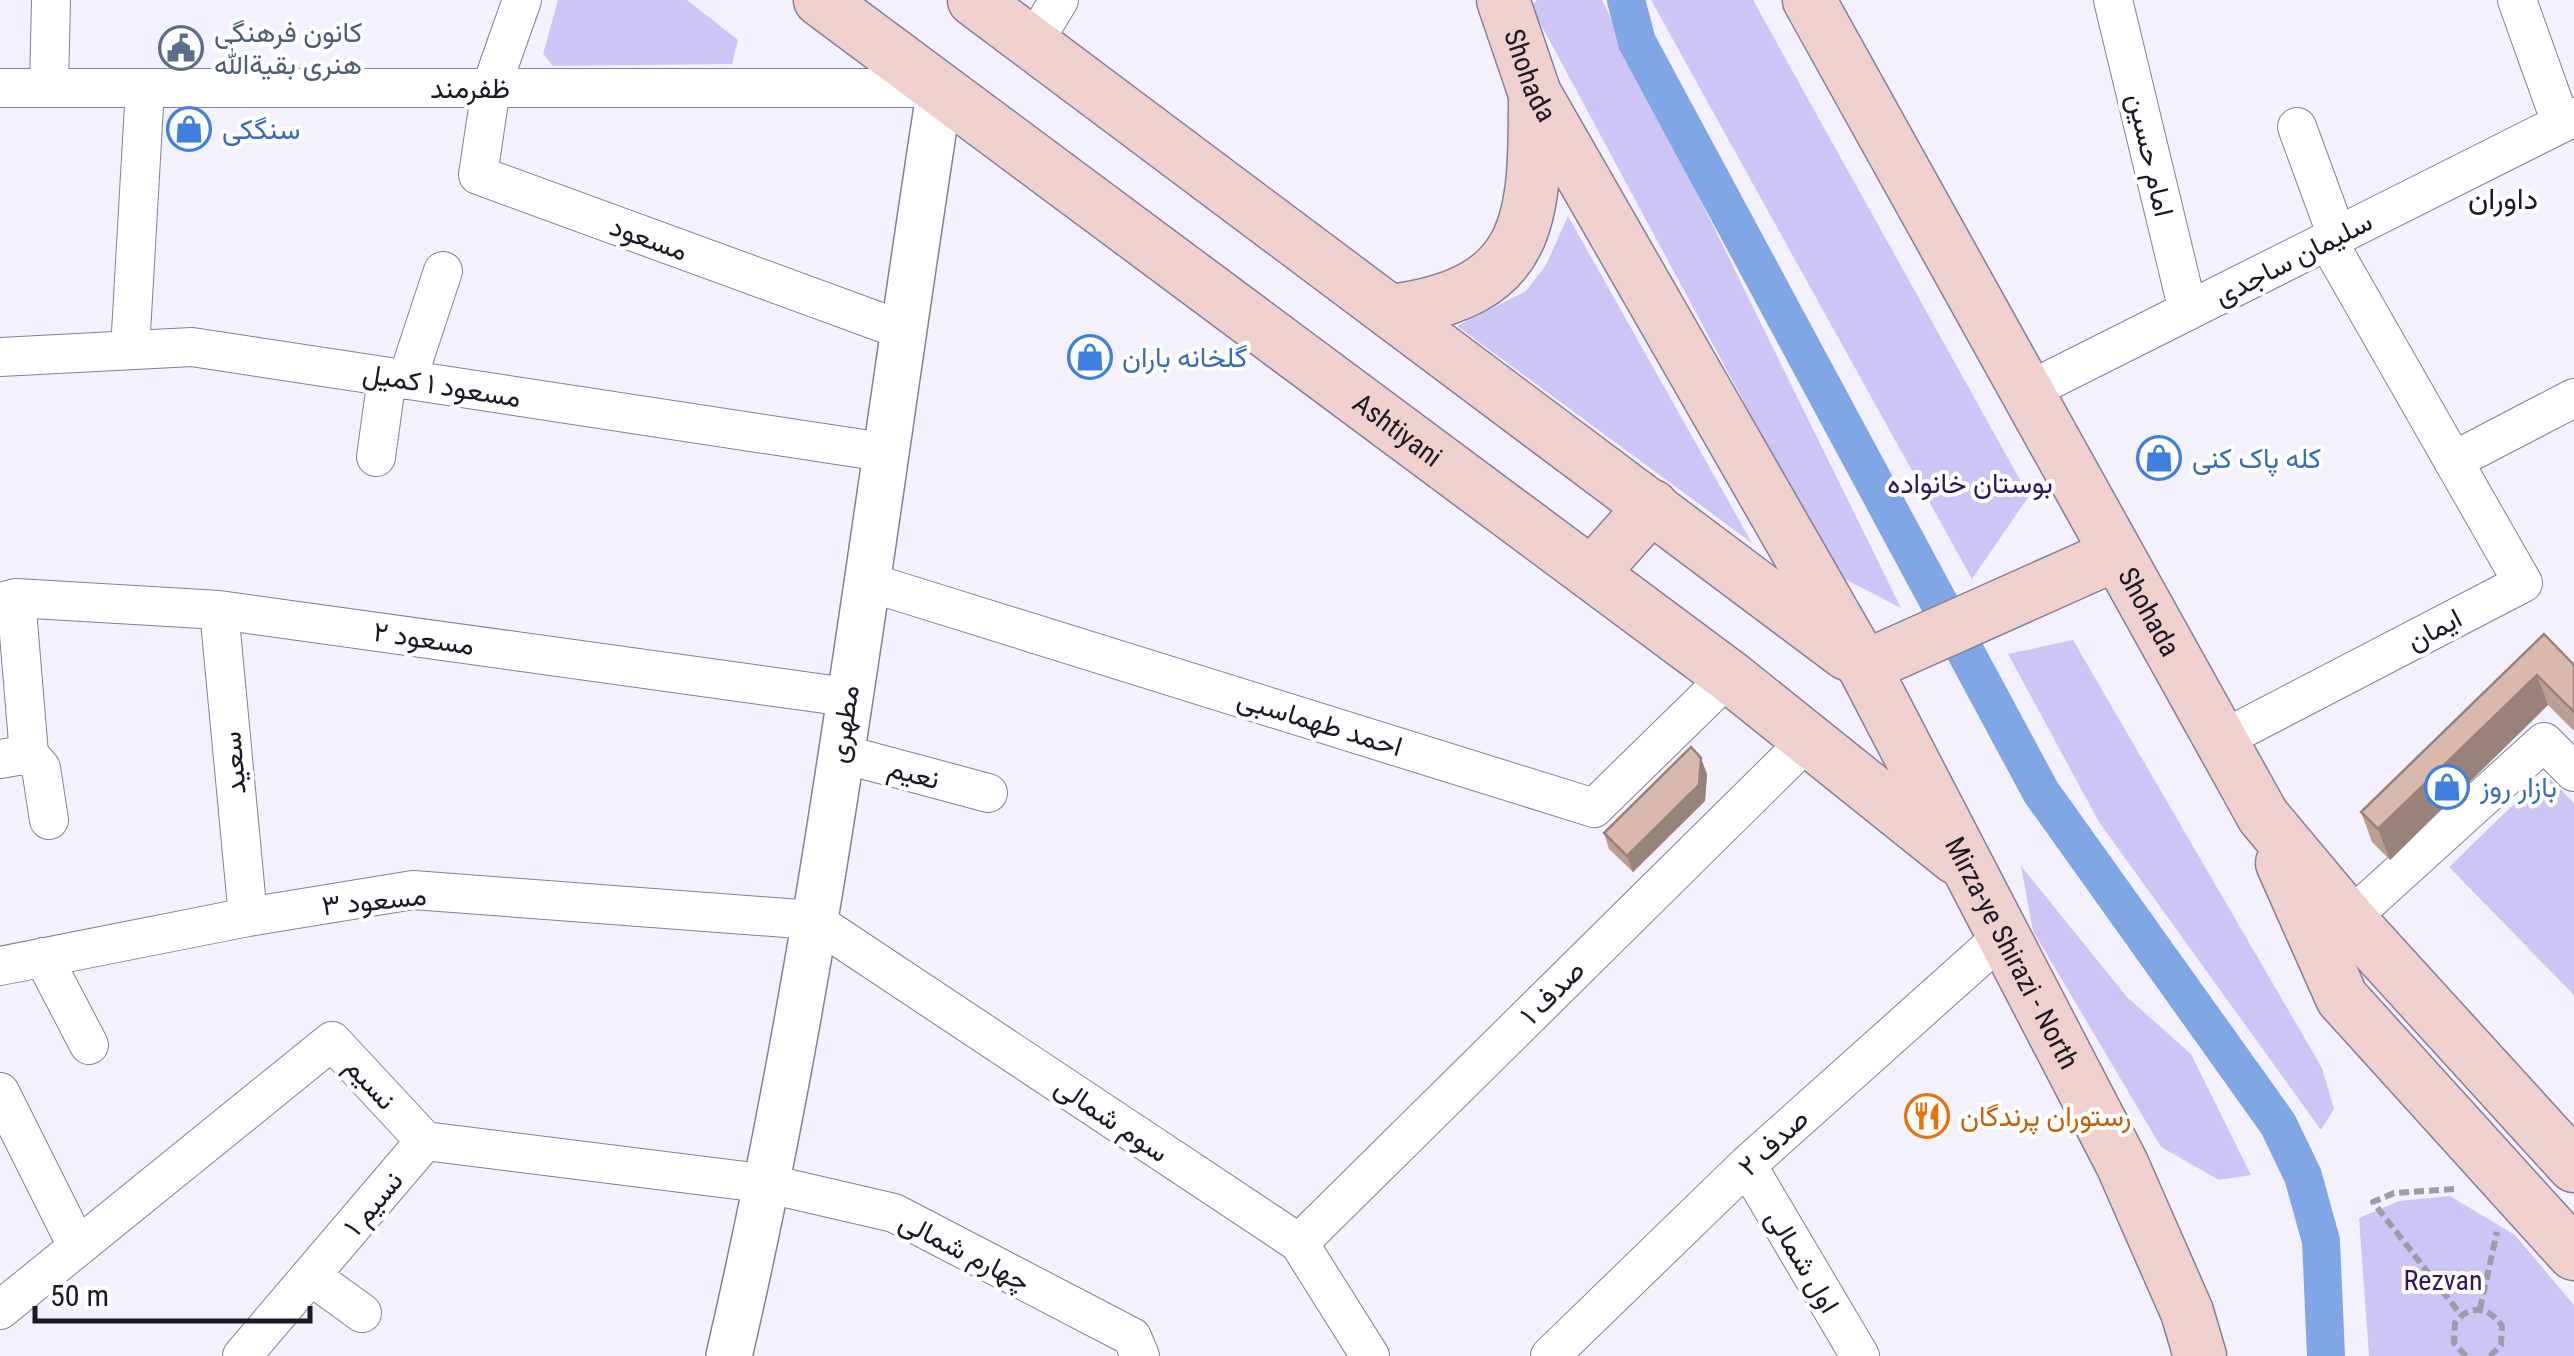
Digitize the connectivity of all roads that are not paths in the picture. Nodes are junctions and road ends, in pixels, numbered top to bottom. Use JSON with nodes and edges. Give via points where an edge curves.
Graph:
{"nodes":[{"id":1,"x":51,"y":0,"type":"edge"},
{"id":2,"x":522,"y":0,"type":"edge"},
{"id":3,"x":820,"y":0,"type":"edge"},
{"id":4,"x":974,"y":0,"type":"edge"},
{"id":5,"x":1503,"y":0,"type":"edge"},
{"id":6,"x":1809,"y":0,"type":"edge"},
{"id":7,"x":2114,"y":0,"type":"edge"},
{"id":8,"x":2517,"y":0,"type":"edge"},
{"id":9,"x":1046,"y":22,"type":"edge"},
{"id":10,"x":0,"y":88,"type":"edge"},
{"id":11,"x":50,"y":88,"type":"junction"},
{"id":12,"x":145,"y":88,"type":"junction"},
{"id":13,"x":491,"y":88,"type":"junction"},
{"id":14,"x":940,"y":88,"type":"junction"},
{"id":15,"x":1534,"y":94,"type":"junction"},
{"id":16,"x":2567,"y":120,"type":"edge"},
{"id":17,"x":2297,"y":127,"type":"dead end"},
{"id":18,"x":2332,"y":238,"type":"junction"},
{"id":19,"x":443,"y":271,"type":"dead end"},
{"id":20,"x":2188,"y":310,"type":"junction"},
{"id":21,"x":1391,"y":311,"type":"junction"},
{"id":22,"x":902,"y":330,"type":"junction"},
{"id":23,"x":130,"y":350,"type":"junction"},
{"id":24,"x":0,"y":358,"type":"edge"},
{"id":25,"x":396,"y":378,"type":"junction"},
{"id":26,"x":2026,"y":392,"type":"junction"},
{"id":27,"x":2574,"y":398,"type":"edge"},
{"id":28,"x":883,"y":452,"type":"junction"},
{"id":29,"x":376,"y":457,"type":"dead end"},
{"id":30,"x":2453,"y":461,"type":"junction"},
{"id":31,"x":1652,"y":506,"type":"junction"},
{"id":32,"x":2117,"y":554,"type":"junction"},
{"id":33,"x":1592,"y":574,"type":"junction"},
{"id":34,"x":865,"y":580,"type":"junction"},
{"id":35,"x":8,"y":600,"type":"edge"},
{"id":36,"x":219,"y":610,"type":"junction"},
{"id":37,"x":1884,"y":656,"type":"junction"},
{"id":38,"x":1729,"y":676,"type":"junction"},
{"id":39,"x":847,"y":697,"type":"junction"},
{"id":40,"x":2221,"y":740,"type":"junction"},
{"id":41,"x":1806,"y":742,"type":"junction"},
{"id":42,"x":839,"y":753,"type":"junction"},
{"id":43,"x":14,"y":756,"type":"edge"},
{"id":44,"x":2574,"y":772,"type":"edge"},
{"id":45,"x":988,"y":793,"type":"dead end"},
{"id":46,"x":49,"y":820,"type":"dead end"},
{"id":47,"x":1968,"y":868,"type":"junction"},
{"id":48,"x":248,"y":917,"type":"junction"},
{"id":49,"x":813,"y":920,"type":"junction"},
{"id":50,"x":2332,"y":932,"type":"junction"},
{"id":51,"x":2004,"y":936,"type":"junction"},
{"id":52,"x":43,"y":958,"type":"junction"},
{"id":53,"x":0,"y":966,"type":"edge"},
{"id":54,"x":89,"y":1045,"type":"dead end"},
{"id":55,"x":0,"y":1092,"type":"edge"},
{"id":56,"x":425,"y":1141,"type":"junction"},
{"id":57,"x":1747,"y":1165,"type":"junction"},
{"id":58,"x":2574,"y":1166,"type":"edge"},
{"id":59,"x":769,"y":1184,"type":"junction"},
{"id":60,"x":1299,"y":1243,"type":"junction"},
{"id":61,"x":76,"y":1244,"type":"junction"},
{"id":62,"x":2574,"y":1254,"type":"edge"},
{"id":63,"x":311,"y":1276,"type":"junction"},
{"id":64,"x":0,"y":1310,"type":"edge"},
{"id":65,"x":362,"y":1313,"type":"dead end"},
{"id":66,"x":242,"y":1356,"type":"edge"},
{"id":67,"x":728,"y":1356,"type":"edge"},
{"id":68,"x":1140,"y":1356,"type":"edge"},
{"id":69,"x":1370,"y":1356,"type":"edge"},
{"id":70,"x":1550,"y":1356,"type":"edge"},
{"id":71,"x":1860,"y":1356,"type":"edge"},
{"id":72,"x":2200,"y":1356,"type":"edge"}],
"edges":[{"from":1,"to":11,"type":"street"},
{"from":2,"to":13,"type":"street"},
{"from":3,"to":14,"type":"main road","name":"Ashtiyani"},
{"from":4,"to":9,"type":"main road"},
{"from":5,"to":15,"type":"main road","name":"Shohada"},
{"from":6,"to":26,"type":"main road","name":"Shohada"},
{"from":7,"to":20,"type":"street","name":"امام حسین"},
{"from":8,"to":16,"type":"street","name":"سلیمان ساجدی"},
{"from":9,"to":21,"type":"main road"},
{"from":10,"to":11,"type":"street","name":"ظفرمند"},
{"from":11,"to":12,"type":"street","name":"ظفرمند"},
{"from":12,"to":13,"type":"street","name":"ظفرمند"},
{"from":12,"to":23,"type":"street"},
{"from":13,"to":14,"type":"street","name":"ظفرمند"},
{"from":13,"to":22,"type":"street","name":"مسعود","via":[[478,176]]},
{"from":14,"to":22,"type":"street","name":"مطهری"},
{"from":14,"to":33,"type":"main road","name":"Ashtiyani"},
{"from":15,"to":21,"type":"main road","via":[[1535,172],[1530,214],[1517,244],[1496,272],[1466,294]]},
{"from":15,"to":37,"type":"main road","name":"Shohada"},
{"from":16,"to":18,"type":"street","name":"سلیمان ساجدی"},
{"from":17,"to":18,"type":"street","name":"ایمان"},
{"from":18,"to":20,"type":"street","name":"سلیمان ساجدی"},
{"from":18,"to":30,"type":"street","name":"ایمان"},
{"from":19,"to":25,"type":"street"},
{"from":20,"to":26,"type":"street","name":"سلیمان ساجدی"},
{"from":21,"to":31,"type":"main road"},
{"from":22,"to":28,"type":"street","name":"مطهری"},
{"from":23,"to":24,"type":"street","name":"مسعود ۱ کمیل"},
{"from":23,"to":25,"type":"street","name":"مسعود ۱ کمیل","via":[[192,347]]},
{"from":25,"to":28,"type":"street","name":"مسعود ۱ کمیل"},
{"from":25,"to":29,"type":"street"},
{"from":26,"to":32,"type":"main road","name":"Shohada"},
{"from":27,"to":30,"type":"street"},
{"from":28,"to":34,"type":"street","name":"مطهری"},
{"from":30,"to":40,"type":"street","name":"ایمان","via":[[2523,583]]},
{"from":31,"to":33,"type":"main road"},
{"from":31,"to":37,"type":"main road"},
{"from":32,"to":37,"type":"main road"},
{"from":32,"to":40,"type":"main road","name":"Shohada"},
{"from":33,"to":38,"type":"main road","name":"Ashtiyani"},
{"from":34,"to":38,"type":"street","name":"احمد طهماسبی","via":[[1594,808]]},
{"from":34,"to":39,"type":"street","name":"مطهری"},
{"from":35,"to":36,"type":"street","name":"مسعود ۲"},
{"from":35,"to":43,"type":"street"},
{"from":36,"to":39,"type":"street","name":"مسعود ۲"},
{"from":36,"to":48,"type":"street","name":"سعید"},
{"from":37,"to":47,"type":"main road","name":"Mirza-ye Shirazi - North"},
{"from":38,"to":41,"type":"main road","name":"Ashtiyani"},
{"from":39,"to":42,"type":"street","name":"مطهری"},
{"from":40,"to":50,"type":"main road","name":"Shohada"},
{"from":41,"to":47,"type":"main road","name":"Ashtiyani"},
{"from":41,"to":60,"type":"street","name":"صدف ۱"},
{"from":42,"to":45,"type":"street","name":"نعیم"},
{"from":42,"to":49,"type":"street","name":"مطهری"},
{"from":43,"to":46,"type":"street","via":[[41,768]]},
{"from":44,"to":50,"type":"street","via":[[2544,742]]},
{"from":47,"to":51,"type":"main road","name":"Mirza-ye Shirazi - North"},
{"from":48,"to":49,"type":"street","name":"مسعود ۳","via":[[413,890]]},
{"from":48,"to":52,"type":"street","name":"مسعود ۳"},
{"from":49,"to":59,"type":"street","name":"مطهری"},
{"from":49,"to":60,"type":"street","name":"سوم شمالی"},
{"from":50,"to":58,"type":"main road"},
{"from":50,"to":62,"type":"main road","via":[[2342,998]]},
{"from":51,"to":57,"type":"street","name":"صدف ۲"},
{"from":51,"to":72,"type":"main road","name":"Mirza-ye Shirazi - North","via":[[2122,1164]]},
{"from":52,"to":53,"type":"street","name":"مسعود ۳"},
{"from":52,"to":54,"type":"street"},
{"from":55,"to":61,"type":"street"},
{"from":56,"to":59,"type":"street"},
{"from":56,"to":61,"type":"street","name":"نسیم","via":[[332,1041]]},
{"from":56,"to":63,"type":"street","name":"نسیم ۱"},
{"from":57,"to":70,"type":"street","name":"صدف ۲"},
{"from":57,"to":71,"type":"street","name":"اول شمالی"},
{"from":59,"to":67,"type":"street","name":"مطهری"},
{"from":59,"to":68,"type":"street","name":"چهارم شمالی","via":[[894,1213],[1132,1337]]},
{"from":60,"to":69,"type":"street","name":"سوم شمالی"},
{"from":61,"to":64,"type":"street","name":"نسیم"},
{"from":63,"to":65,"type":"street"},
{"from":63,"to":66,"type":"street","name":"نسیم ۱"}]}
